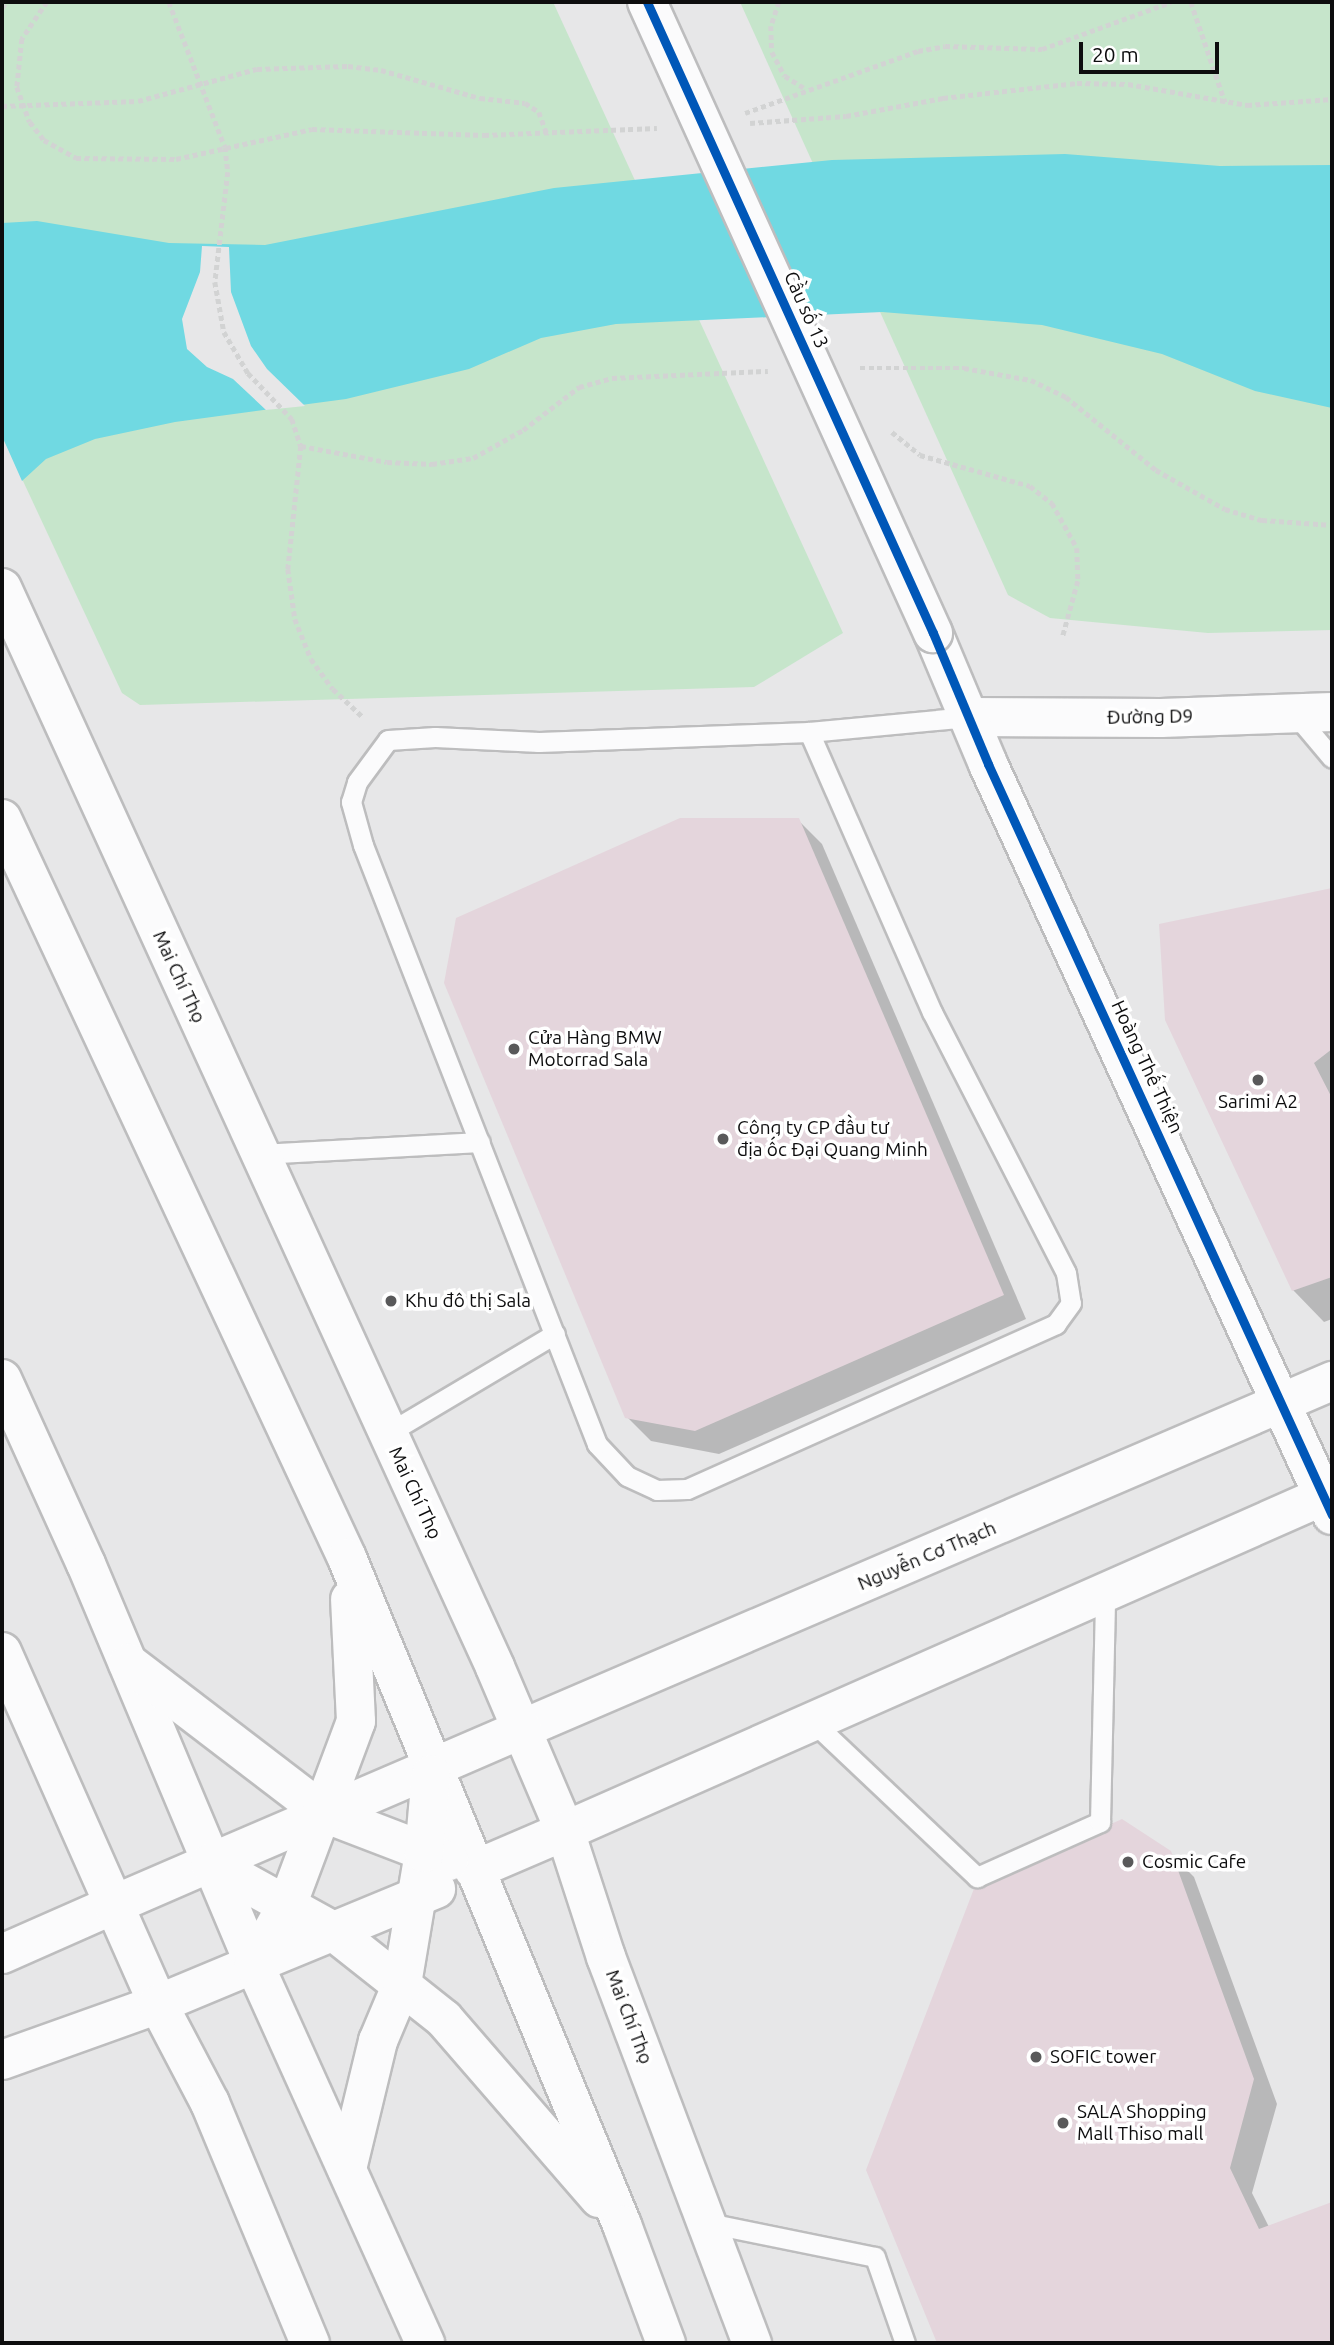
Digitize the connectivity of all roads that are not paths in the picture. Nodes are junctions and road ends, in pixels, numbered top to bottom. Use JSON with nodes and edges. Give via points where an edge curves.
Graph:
{"nodes":[{"id":1,"x":647,"y":2,"type":"edge"},
{"id":2,"x":2,"y":588,"type":"edge"},
{"id":3,"x":933,"y":633,"type":"joint"},
{"id":4,"x":1332,"y":712,"type":"edge"},
{"id":5,"x":1294,"y":713,"type":"junction"},
{"id":6,"x":968,"y":717,"type":"junction"},
{"id":7,"x":810,"y":732,"type":"junction"},
{"id":8,"x":1332,"y":758,"type":"edge"},
{"id":9,"x":2,"y":819,"type":"edge"},
{"id":10,"x":480,"y":1142,"type":"junction"},
{"id":11,"x":260,"y":1154,"type":"junction"},
{"id":12,"x":555,"y":1334,"type":"junction"},
{"id":13,"x":2,"y":1379,"type":"edge"},
{"id":14,"x":1332,"y":1381,"type":"edge"},
{"id":15,"x":1282,"y":1404,"type":"junction"},
{"id":16,"x":387,"y":1433,"type":"junction"},
{"id":17,"x":1329,"y":1501,"type":"edge"},
{"id":18,"x":347,"y":1558,"type":"junction"},
{"id":19,"x":1105,"y":1593,"type":"junction"},
{"id":20,"x":2,"y":1652,"type":"edge"},
{"id":21,"x":127,"y":1662,"type":"junction"},
{"id":22,"x":813,"y":1722,"type":"junction"},
{"id":23,"x":522,"y":1729,"type":"junction"},
{"id":24,"x":432,"y":1768,"type":"junction"},
{"id":25,"x":324,"y":1813,"type":"junction"},
{"id":26,"x":565,"y":1831,"type":"junction"},
{"id":27,"x":424,"y":1853,"type":"junction"},
{"id":28,"x":210,"y":1863,"type":"junction"},
{"id":29,"x":474,"y":1870,"type":"junction"},
{"id":30,"x":417,"y":1899,"type":"junction"},
{"id":31,"x":288,"y":1903,"type":"junction"},
{"id":32,"x":113,"y":1905,"type":"junction"},
{"id":33,"x":333,"y":1931,"type":"junction"},
{"id":34,"x":2,"y":1954,"type":"edge"},
{"id":35,"x":254,"y":1964,"type":"junction"},
{"id":36,"x":402,"y":1984,"type":"junction"},
{"id":37,"x":158,"y":2004,"type":"junction"},
{"id":38,"x":2,"y":2060,"type":"edge"},
{"id":39,"x":347,"y":2169,"type":"junction"},
{"id":40,"x":708,"y":2223,"type":"junction"},
{"id":41,"x":622,"y":2225,"type":"junction"},
{"id":42,"x":310,"y":2343,"type":"edge"},
{"id":43,"x":425,"y":2343,"type":"edge"},
{"id":44,"x":666,"y":2343,"type":"edge"},
{"id":45,"x":752,"y":2343,"type":"edge"},
{"id":46,"x":905,"y":2343,"type":"edge"}],
"edges":[{"from":1,"to":3,"type":"main road","name":"Cầu số 13","bridge":true},
{"from":2,"to":11,"type":"main road","name":"Mai Chí Thọ"},
{"from":3,"to":6,"type":"main road","name":"Hoàng Thế Thiện"},
{"from":4,"to":5,"type":"main road","name":"Đường D9"},
{"from":5,"to":6,"type":"main road","name":"Đường D9"},
{"from":5,"to":8,"type":"lane"},
{"from":6,"to":7,"type":"lane"},
{"from":6,"to":15,"type":"main road","name":"Hoàng Thế Thiện"},
{"from":7,"to":10,"type":"lane","via":[[539,742],[435,737],[388,740],[357,782],[351,802],[363,845]]},
{"from":7,"to":12,"type":"lane","via":[[932,1012],[1066,1273],[1071,1289],[1067,1313],[1056,1324],[687,1489],[657,1490],[627,1476],[597,1444]]},
{"from":9,"to":18,"type":"main road"},
{"from":10,"to":11,"type":"lane"},
{"from":10,"to":12,"type":"lane"},
{"from":11,"to":16,"type":"main road","name":"Mai Chí Thọ"},
{"from":12,"to":16,"type":"lane"},
{"from":13,"to":21,"type":"main road"},
{"from":14,"to":15,"type":"main road","name":"Nguyễn Cơ Thạch"},
{"from":15,"to":17,"type":"main road","name":"Hoàng Thế Thiện"},
{"from":15,"to":23,"type":"main road","name":"Nguyễn Cơ Thạch"},
{"from":16,"to":23,"type":"main road","name":"Mai Chí Thọ"},
{"from":17,"to":19,"type":"main road"},
{"from":18,"to":24,"type":"main road"},
{"from":18,"to":25,"type":"main road","via":[[356,1721]]},
{"from":19,"to":22,"type":"main road"},
{"from":19,"to":22,"type":"lane","via":[[1100,1822],[977,1877]]},
{"from":20,"to":32,"type":"main road"},
{"from":21,"to":25,"type":"main road"},
{"from":21,"to":28,"type":"main road"},
{"from":22,"to":26,"type":"main road"},
{"from":23,"to":24,"type":"main road","name":"Nguyễn Cơ Thạch"},
{"from":23,"to":26,"type":"main road","name":"Mai Chí Thọ"},
{"from":24,"to":25,"type":"main road","name":"Nguyễn Cơ Thạch"},
{"from":24,"to":27,"type":"main road"},
{"from":24,"to":29,"type":"main road"},
{"from":25,"to":27,"type":"main road"},
{"from":25,"to":28,"type":"main road","name":"Nguyễn Cơ Thạch"},
{"from":25,"to":31,"type":"main road"},
{"from":26,"to":29,"type":"main road"},
{"from":26,"to":40,"type":"main road","name":"Mai Chí Thọ","via":[[606,1957]]},
{"from":27,"to":29,"type":"main road"},
{"from":27,"to":30,"type":"main road"},
{"from":28,"to":31,"type":"main road"},
{"from":28,"to":32,"type":"main road","name":"Nguyễn Cơ Thạch"},
{"from":28,"to":35,"type":"main road"},
{"from":29,"to":30,"type":"main road"},
{"from":29,"to":41,"type":"main road"},
{"from":30,"to":33,"type":"main road"},
{"from":30,"to":36,"type":"main road"},
{"from":31,"to":33,"type":"main road"},
{"from":31,"to":35,"type":"main road"},
{"from":32,"to":34,"type":"main road"},
{"from":32,"to":37,"type":"main road"},
{"from":33,"to":35,"type":"main road"},
{"from":33,"to":36,"type":"main road"},
{"from":35,"to":37,"type":"main road"},
{"from":35,"to":39,"type":"main road"},
{"from":36,"to":39,"type":"main road","via":[[378,2041]]},
{"from":36,"to":41,"type":"main road","via":[[444,2019]]},
{"from":37,"to":38,"type":"main road"},
{"from":37,"to":42,"type":"main road","via":[[210,2103]]},
{"from":39,"to":43,"type":"main road"},
{"from":40,"to":45,"type":"main road","name":"Mai Chí Thọ"},
{"from":40,"to":46,"type":"lane","via":[[874,2257]]},
{"from":41,"to":44,"type":"main road"}]}
